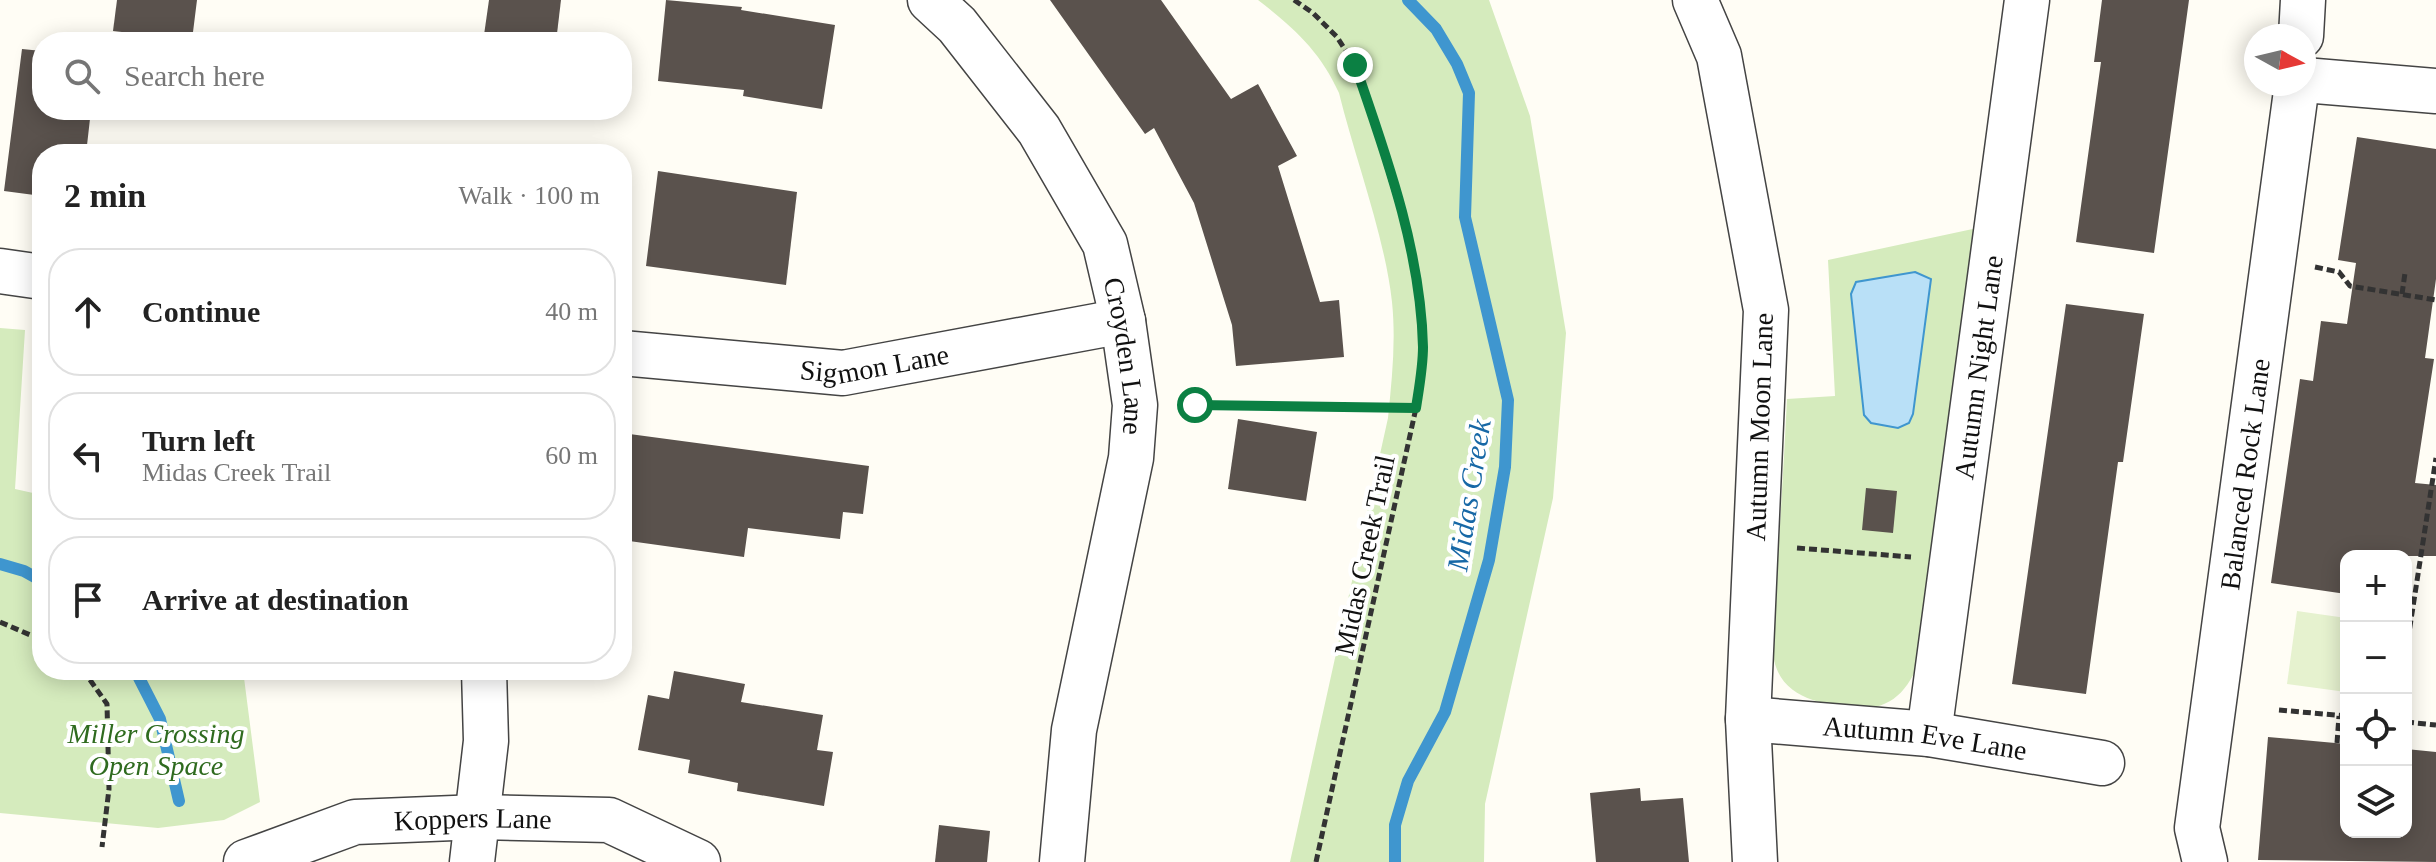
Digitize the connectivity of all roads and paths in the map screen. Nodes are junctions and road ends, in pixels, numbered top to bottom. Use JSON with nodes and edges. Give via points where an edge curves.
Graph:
{"nodes":[{"id":1,"x":930,"y":0,"type":"edge"},
{"id":2,"x":1294,"y":0,"type":"edge"},
{"id":3,"x":1695,"y":0,"type":"edge"},
{"id":4,"x":2027,"y":0,"type":"edge"},
{"id":5,"x":2303,"y":0,"type":"edge"},
{"id":6,"x":2302,"y":24,"type":"edge"},
{"id":7,"x":2316,"y":81,"type":"edge"},
{"id":8,"x":2436,"y":91,"type":"edge"},
{"id":9,"x":2295,"y":96,"type":"edge"},
{"id":10,"x":2310,"y":266,"type":"dead end"},
{"id":11,"x":0,"y":271,"type":"edge"},
{"id":12,"x":2405,"y":273,"type":"dead end"},
{"id":13,"x":32,"y":276,"type":"edge"},
{"id":14,"x":2402,"y":294,"type":"junction"},
{"id":15,"x":2436,"y":300,"type":"edge"},
{"id":16,"x":1123,"y":321,"type":"junction"},
{"id":17,"x":632,"y":354,"type":"edge"},
{"id":18,"x":1179,"y":406,"type":"dead end"},
{"id":19,"x":1416,"y":408,"type":"junction"},
{"id":20,"x":2436,"y":458,"type":"edge"},
{"id":21,"x":1785,"y":547,"type":"dead end"},
{"id":22,"x":1912,"y":557,"type":"dead end"},
{"id":23,"x":0,"y":622,"type":"edge"},
{"id":24,"x":2411,"y":622,"type":"edge"},
{"id":25,"x":32,"y":636,"type":"edge"},
{"id":26,"x":90,"y":680,"type":"edge"},
{"id":27,"x":484,"y":680,"type":"edge"},
{"id":28,"x":2279,"y":710,"type":"dead end"},
{"id":29,"x":2340,"y":716,"type":"edge"},
{"id":30,"x":1748,"y":719,"type":"junction"},
{"id":31,"x":2412,"y":723,"type":"edge"},
{"id":32,"x":2436,"y":725,"type":"edge"},
{"id":33,"x":2340,"y":730,"type":"edge"},
{"id":34,"x":1929,"y":734,"type":"junction"},
{"id":35,"x":2337,"y":743,"type":"dead end"},
{"id":36,"x":2102,"y":763,"type":"dead end"},
{"id":37,"x":479,"y":817,"type":"junction"},
{"id":38,"x":102,"y":847,"type":"dead end"},
{"id":39,"x":246,"y":862,"type":"edge"},
{"id":40,"x":472,"y":862,"type":"edge"},
{"id":41,"x":698,"y":862,"type":"edge"},
{"id":42,"x":1062,"y":862,"type":"edge"},
{"id":43,"x":1316,"y":862,"type":"edge"},
{"id":44,"x":1755,"y":862,"type":"edge"},
{"id":45,"x":2205,"y":862,"type":"edge"}],
"edges":[{"from":1,"to":16,"type":"street","name":"Croyden Lane","via":[[957,25],[1039,130],[1105,244]]},
{"from":2,"to":19,"type":"path","name":"Midas Creek Trail","via":[[1337,37],[1355,65],[1409,240],[1423,350]]},
{"from":3,"to":30,"type":"street","name":"Autumn Moon Lane","via":[[1719,56],[1766,310]]},
{"from":4,"to":34,"type":"street","name":"Autumn Night Lane"},
{"from":5,"to":6,"type":"street"},
{"from":7,"to":8,"type":"street"},
{"from":9,"to":45,"type":"street","name":"Balanced Rock Lane","via":[[2197,828]]},
{"from":10,"to":14,"type":"path","via":[[2339,272],[2350,286]]},
{"from":11,"to":13,"type":"street"},
{"from":12,"to":14,"type":"path"},
{"from":14,"to":15,"type":"path"},
{"from":16,"to":17,"type":"street","name":"Sigmon Lane","via":[[843,373]]},
{"from":16,"to":42,"type":"street","name":"Croyden Lane","via":[[1135,405],[1131,458],[1074,730]]},
{"from":18,"to":19,"type":"path"},
{"from":19,"to":43,"type":"path","name":"Midas Creek Trail"},
{"from":20,"to":24,"type":"path"},
{"from":21,"to":22,"type":"path"},
{"from":23,"to":25,"type":"path"},
{"from":26,"to":38,"type":"path","via":[[107,704],[109,789]]},
{"from":27,"to":37,"type":"street","via":[[486,741]]},
{"from":28,"to":29,"type":"path"},
{"from":30,"to":34,"type":"street","name":"Autumn Eve Lane"},
{"from":30,"to":44,"type":"street","name":"Autumn Moon Lane"},
{"from":31,"to":32,"type":"path"},
{"from":33,"to":35,"type":"path"},
{"from":34,"to":36,"type":"street","name":"Autumn Eve Lane"},
{"from":37,"to":39,"type":"street","name":"Koppers Lane","via":[[355,822]]},
{"from":37,"to":40,"type":"street"},
{"from":37,"to":41,"type":"street","name":"Koppers Lane","via":[[609,820]]}]}
